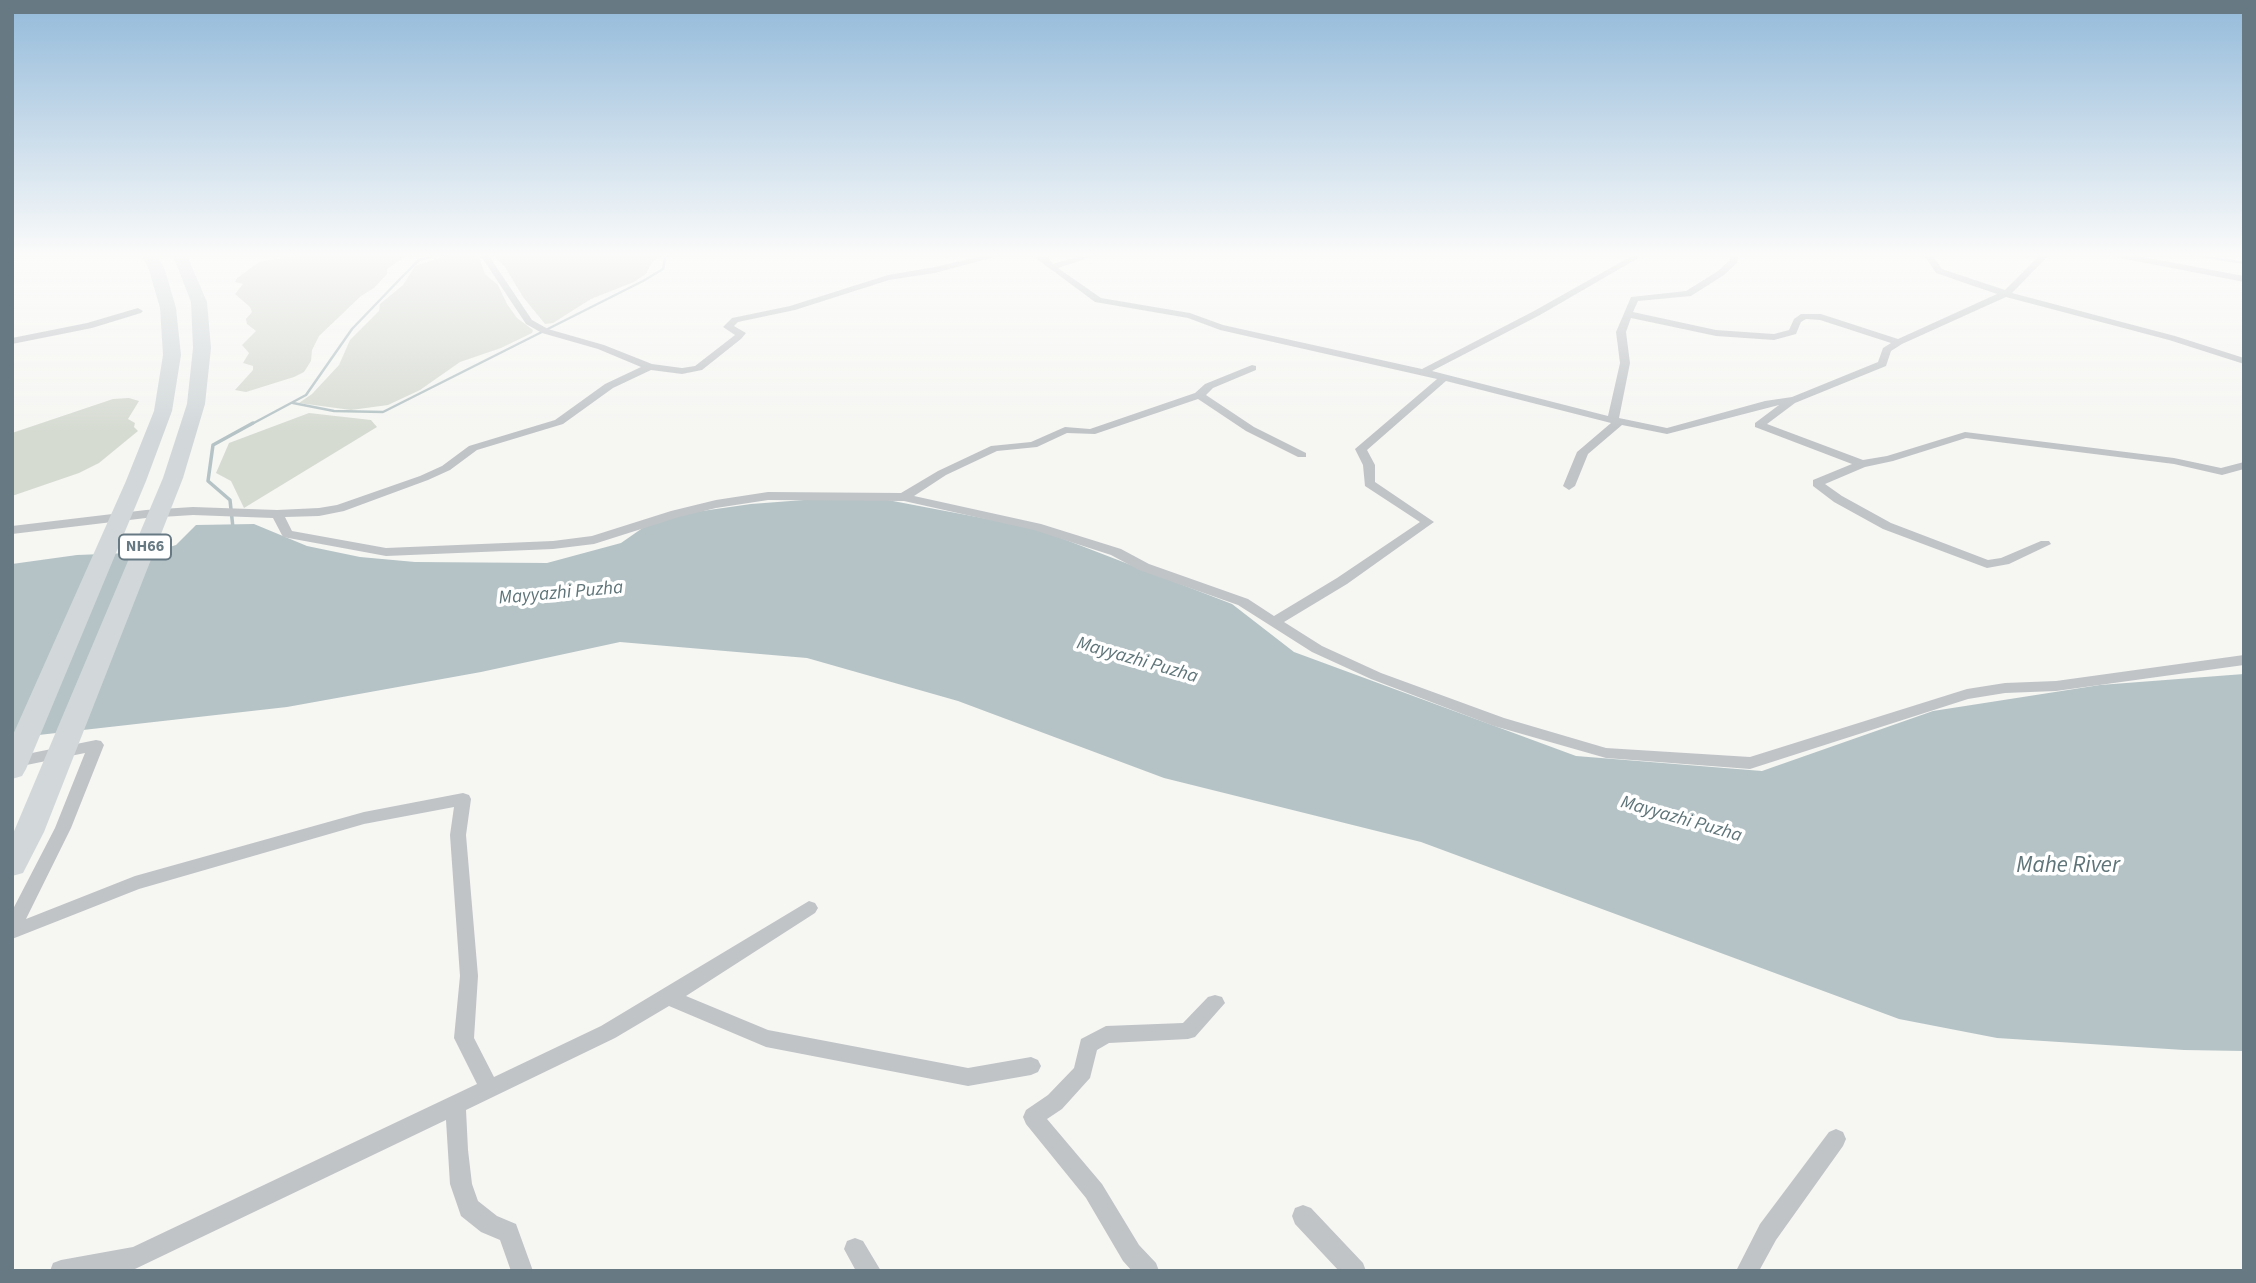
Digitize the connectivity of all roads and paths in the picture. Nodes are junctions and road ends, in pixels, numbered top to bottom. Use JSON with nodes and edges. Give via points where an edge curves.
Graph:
{"nodes":[{"id":1,"x":132,"y":313,"type":"edge"},
{"id":2,"x":168,"y":313,"type":"edge"},
{"id":3,"x":200,"y":313,"type":"edge"},
{"id":4,"x":523,"y":313,"type":"edge"},
{"id":5,"x":768,"y":313,"type":"edge"},
{"id":6,"x":1172,"y":313,"type":"edge"},
{"id":7,"x":1537,"y":313,"type":"edge"},
{"id":8,"x":1963,"y":313,"type":"edge"},
{"id":9,"x":2080,"y":313,"type":"edge"},
{"id":10,"x":1628,"y":314,"type":"joint"},
{"id":11,"x":12,"y":341,"type":"edge"},
{"id":12,"x":1899,"y":342,"type":"junction"},
{"id":13,"x":2244,"y":361,"type":"edge"},
{"id":14,"x":650,"y":367,"type":"junction"},
{"id":15,"x":1252,"y":368,"type":"dead end"},
{"id":16,"x":1423,"y":372,"type":"junction"},
{"id":17,"x":1444,"y":377,"type":"junction"},
{"id":18,"x":1199,"y":395,"type":"junction"},
{"id":19,"x":1794,"y":400,"type":"junction"},
{"id":20,"x":1617,"y":421,"type":"junction"},
{"id":21,"x":1302,"y":455,"type":"dead end"},
{"id":22,"x":1862,"y":464,"type":"junction"},
{"id":23,"x":2244,"y":465,"type":"edge"},
{"id":24,"x":1569,"y":486,"type":"dead end"},
{"id":25,"x":904,"y":497,"type":"junction"},
{"id":26,"x":276,"y":514,"type":"junction"},
{"id":27,"x":12,"y":530,"type":"edge"},
{"id":28,"x":2045,"y":544,"type":"dead end"},
{"id":29,"x":1274,"y":622,"type":"junction"},
{"id":30,"x":2244,"y":660,"type":"edge"},
{"id":31,"x":12,"y":763,"type":"edge"},
{"id":32,"x":12,"y":769,"type":"edge"},
{"id":33,"x":12,"y":865,"type":"edge"},
{"id":34,"x":809,"y":908,"type":"dead end"},
{"id":35,"x":12,"y":930,"type":"edge"},
{"id":36,"x":668,"y":997,"type":"junction"},
{"id":37,"x":1215,"y":1003,"type":"dead end"},
{"id":38,"x":1031,"y":1066,"type":"dead end"},
{"id":39,"x":490,"y":1089,"type":"junction"},
{"id":40,"x":456,"y":1105,"type":"junction"},
{"id":41,"x":1836,"y":1139,"type":"dead end"},
{"id":42,"x":1303,"y":1216,"type":"dead end"},
{"id":43,"x":855,"y":1249,"type":"dead end"},
{"id":44,"x":61,"y":1271,"type":"edge"},
{"id":45,"x":522,"y":1271,"type":"edge"},
{"id":46,"x":870,"y":1271,"type":"edge"},
{"id":47,"x":1148,"y":1271,"type":"edge"},
{"id":48,"x":1355,"y":1271,"type":"edge"},
{"id":49,"x":1748,"y":1271,"type":"edge"}],
"edges":[{"from":1,"to":11,"type":"street"},
{"from":2,"to":32,"type":"highway","number":"NH66","via":[[172,355],[163,411]]},
{"from":3,"to":33,"type":"highway","number":"NH66","via":[[202,348],[196,404],[173,478]]},
{"from":4,"to":14,"type":"street","via":[[545,331]]},
{"from":5,"to":14,"type":"street","via":[[734,320],[728,327],[741,333],[702,366],[682,371]]},
{"from":6,"to":16,"type":"street"},
{"from":7,"to":16,"type":"street"},
{"from":8,"to":12,"type":"street"},
{"from":9,"to":13,"type":"street"},
{"from":10,"to":12,"type":"street","via":[[1716,333],[1774,337],[1793,332],[1804,316]]},
{"from":10,"to":20,"type":"street","via":[[1621,332],[1625,363]]},
{"from":12,"to":19,"type":"street","via":[[1887,350],[1882,364]]},
{"from":14,"to":26,"type":"street","via":[[591,397],[570,416],[473,449],[424,478],[341,508]]},
{"from":15,"to":18,"type":"street"},
{"from":16,"to":17,"type":"street"},
{"from":17,"to":20,"type":"street"},
{"from":17,"to":29,"type":"street","via":[[1361,449],[1369,465],[1369,483],[1428,522]]},
{"from":18,"to":21,"type":"street","via":[[1250,429]]},
{"from":18,"to":25,"type":"street","via":[[1091,432],[1065,430],[1033,445],[995,448],[942,472]]},
{"from":19,"to":20,"type":"street","via":[[1667,431]]},
{"from":19,"to":22,"type":"street","via":[[1759,425]]},
{"from":20,"to":24,"type":"street","via":[[1583,452]]},
{"from":22,"to":23,"type":"street","via":[[1965,435],[2174,461],[2222,472]]},
{"from":22,"to":28,"type":"street","via":[[1817,483],[1887,526],[1987,564]]},
{"from":25,"to":26,"type":"street","via":[[768,496],[689,511],[594,540],[386,552],[287,534]]},
{"from":25,"to":29,"type":"street","via":[[1037,527],[1116,552],[1243,602]]},
{"from":26,"to":27,"type":"street","via":[[146,514]]},
{"from":29,"to":30,"type":"street","via":[[1317,649],[1376,676],[1513,726],[1606,753],[1750,763],[1967,694]]},
{"from":31,"to":35,"type":"street","via":[[96,745],[63,828]]},
{"from":34,"to":36,"type":"street"},
{"from":35,"to":39,"type":"street","via":[[135,883],[364,818],[463,799],[458,835],[469,976],[464,1038]]},
{"from":36,"to":38,"type":"street","via":[[766,1038],[968,1077]]},
{"from":36,"to":39,"type":"street","via":[[608,1032]]},
{"from":37,"to":47,"type":"street","via":[[1188,1031],[1107,1035],[1088,1045],[1083,1072],[1055,1102],[1033,1117],[1094,1191],[1131,1253]]},
{"from":39,"to":40,"type":"street"},
{"from":40,"to":44,"type":"street","via":[[135,1258]]},
{"from":40,"to":45,"type":"street","via":[[461,1184],[469,1208],[508,1232]]},
{"from":41,"to":49,"type":"street","via":[[1768,1232]]},
{"from":42,"to":48,"type":"street"},
{"from":43,"to":46,"type":"street"}]}
